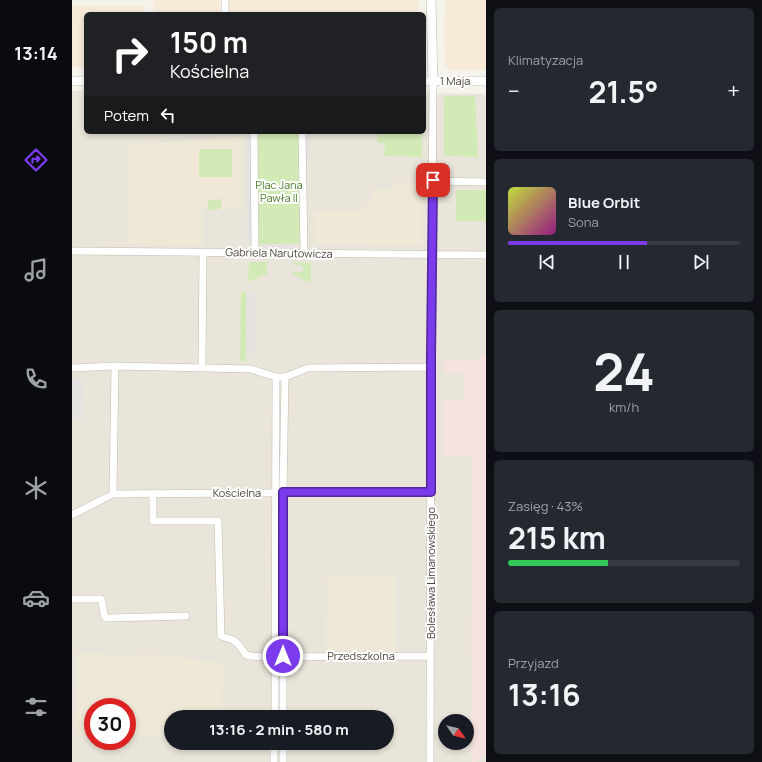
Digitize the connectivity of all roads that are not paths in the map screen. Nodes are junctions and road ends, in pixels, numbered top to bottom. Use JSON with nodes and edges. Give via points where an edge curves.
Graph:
{"nodes":[{"id":1,"x":225,"y":0,"type":"edge"},
{"id":2,"x":431,"y":0,"type":"edge"},
{"id":3,"x":225,"y":12,"type":"edge"},
{"id":4,"x":72,"y":81,"type":"edge"},
{"id":5,"x":84,"y":81,"type":"edge"},
{"id":6,"x":428,"y":81,"type":"edge"},
{"id":7,"x":486,"y":81,"type":"edge"},
{"id":8,"x":254,"y":134,"type":"edge"},
{"id":9,"x":302,"y":134,"type":"edge"},
{"id":10,"x":433,"y":180,"type":"junction"},
{"id":11,"x":486,"y":182,"type":"edge"},
{"id":12,"x":72,"y":252,"type":"edge"},
{"id":13,"x":203,"y":252,"type":"junction"},
{"id":14,"x":255,"y":253,"type":"junction"},
{"id":15,"x":304,"y":253,"type":"junction"},
{"id":16,"x":431,"y":254,"type":"junction"},
{"id":17,"x":486,"y":255,"type":"edge"},
{"id":18,"x":115,"y":366,"type":"junction"},
{"id":19,"x":202,"y":367,"type":"junction"},
{"id":20,"x":72,"y":368,"type":"edge"},
{"id":21,"x":431,"y":368,"type":"junction"},
{"id":22,"x":276,"y":377,"type":"junction"},
{"id":23,"x":285,"y":377,"type":"junction"},
{"id":24,"x":283,"y":492,"type":"junction"},
{"id":25,"x":431,"y":492,"type":"junction"},
{"id":26,"x":153,"y":493,"type":"junction"},
{"id":27,"x":275,"y":493,"type":"junction"},
{"id":28,"x":113,"y":494,"type":"junction"},
{"id":29,"x":72,"y":515,"type":"edge"},
{"id":30,"x":72,"y":599,"type":"edge"},
{"id":31,"x":186,"y":616,"type":"dead end"},
{"id":32,"x":275,"y":656,"type":"junction"},
{"id":33,"x":283,"y":656,"type":"junction"},
{"id":34,"x":430,"y":656,"type":"junction"},
{"id":35,"x":275,"y":710,"type":"edge"},
{"id":36,"x":283,"y":710,"type":"edge"},
{"id":37,"x":274,"y":750,"type":"edge"},
{"id":38,"x":283,"y":750,"type":"edge"},
{"id":39,"x":274,"y":762,"type":"edge"},
{"id":40,"x":283,"y":762,"type":"edge"},
{"id":41,"x":430,"y":762,"type":"edge"}],
"edges":[{"from":1,"to":3,"type":"street"},
{"from":2,"to":6,"type":"street","name":"Bolesława Limanowskiego"},
{"from":4,"to":5,"type":"street"},
{"from":6,"to":7,"type":"street","name":"1 Maja"},
{"from":6,"to":10,"type":"street","name":"Bolesława Limanowskiego"},
{"from":8,"to":14,"type":"street"},
{"from":9,"to":15,"type":"street"},
{"from":10,"to":11,"type":"street"},
{"from":10,"to":16,"type":"street","name":"Bolesława Limanowskiego"},
{"from":12,"to":13,"type":"street","name":"Gabriela Narutowicza"},
{"from":13,"to":14,"type":"street","name":"Gabriela Narutowicza"},
{"from":13,"to":19,"type":"street"},
{"from":14,"to":15,"type":"street","name":"Gabriela Narutowicza"},
{"from":15,"to":16,"type":"street","name":"Gabriela Narutowicza"},
{"from":16,"to":17,"type":"street","name":"Gabriela Narutowicza"},
{"from":16,"to":21,"type":"street","name":"Bolesława Limanowskiego"},
{"from":18,"to":19,"type":"street"},
{"from":18,"to":20,"type":"street"},
{"from":18,"to":28,"type":"street"},
{"from":19,"to":22,"type":"street","via":[[250,369]]},
{"from":21,"to":23,"type":"street","via":[[308,368]]},
{"from":21,"to":25,"type":"street","name":"Bolesława Limanowskiego"},
{"from":22,"to":23,"type":"street"},
{"from":22,"to":27,"type":"street"},
{"from":23,"to":24,"type":"street"},
{"from":24,"to":25,"type":"street","name":"Kościelna"},
{"from":24,"to":27,"type":"street","name":"Kościelna"},
{"from":24,"to":33,"type":"street"},
{"from":25,"to":34,"type":"street","name":"Bolesława Limanowskiego"},
{"from":26,"to":27,"type":"street","name":"Kościelna"},
{"from":26,"to":28,"type":"street","name":"Kościelna"},
{"from":26,"to":32,"type":"street","name":"Przedszkolna","via":[[153,521],[218,521],[221,636],[233,640],[246,655]]},
{"from":27,"to":32,"type":"street"},
{"from":28,"to":29,"type":"street","name":"Kościelna"},
{"from":30,"to":31,"type":"street","via":[[101,599],[107,618]]},
{"from":32,"to":33,"type":"street","name":"Przedszkolna"},
{"from":32,"to":35,"type":"street"},
{"from":33,"to":34,"type":"street","name":"Przedszkolna"},
{"from":33,"to":36,"type":"street"},
{"from":34,"to":41,"type":"street","name":"Bolesława Limanowskiego"},
{"from":37,"to":39,"type":"street"},
{"from":38,"to":40,"type":"street"}]}
